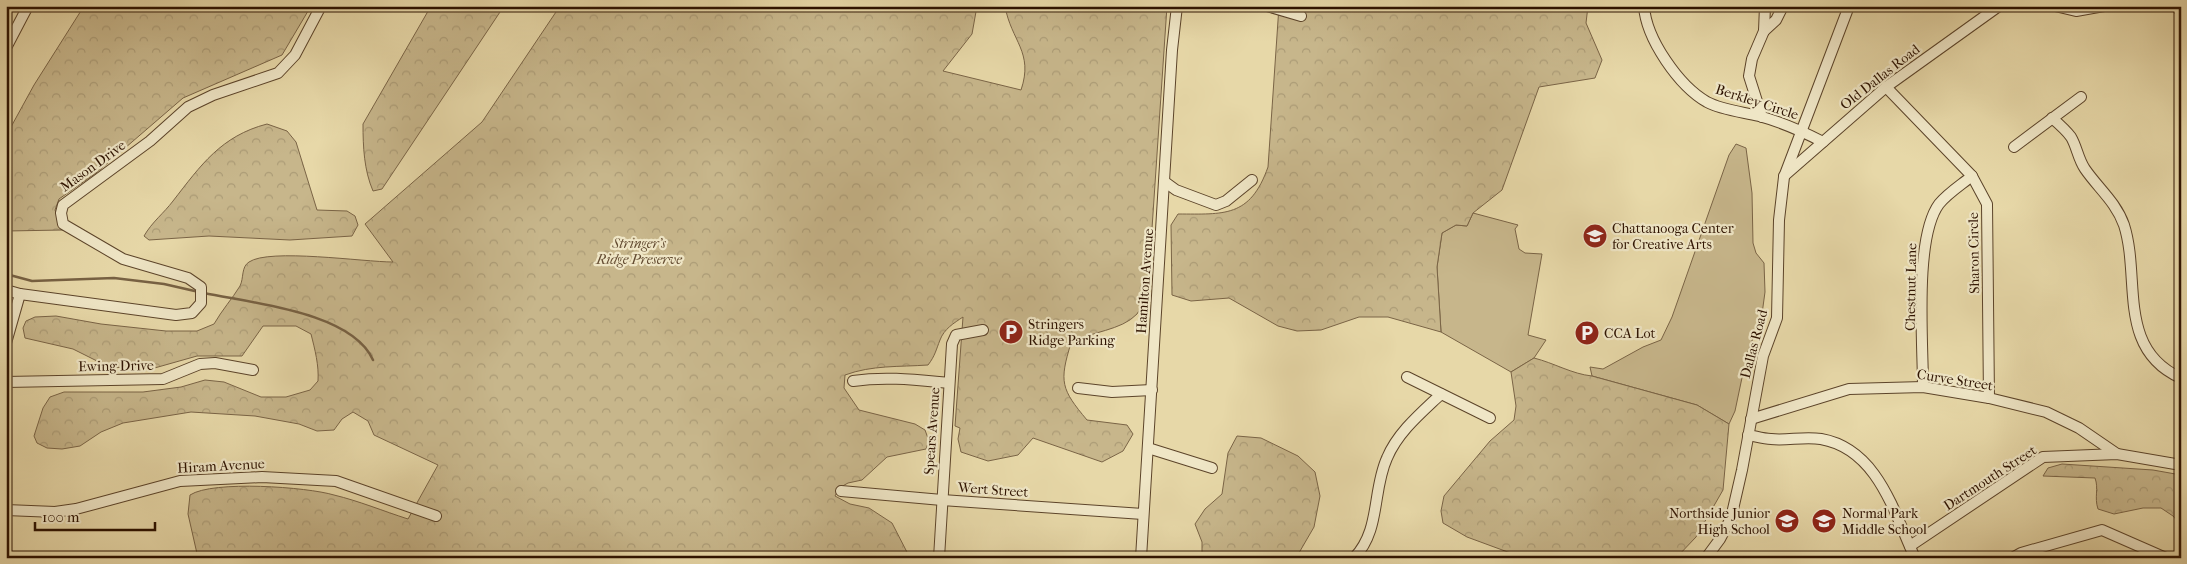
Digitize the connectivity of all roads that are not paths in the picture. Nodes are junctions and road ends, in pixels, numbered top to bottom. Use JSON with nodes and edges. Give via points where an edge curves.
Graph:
{"nodes":[{"id":1,"x":28,"y":6,"type":"edge"},
{"id":2,"x":321,"y":6,"type":"edge"},
{"id":3,"x":1178,"y":6,"type":"edge"},
{"id":4,"x":1267,"y":6,"type":"edge"},
{"id":5,"x":1644,"y":6,"type":"edge"},
{"id":6,"x":1765,"y":6,"type":"edge"},
{"id":7,"x":1783,"y":6,"type":"edge"},
{"id":8,"x":1849,"y":6,"type":"edge"},
{"id":9,"x":1999,"y":6,"type":"edge"},
{"id":10,"x":2055,"y":6,"type":"edge"},
{"id":11,"x":2104,"y":6,"type":"edge"},
{"id":12,"x":2176,"y":6,"type":"edge"},
{"id":13,"x":2181,"y":12,"type":"edge"},
{"id":14,"x":1301,"y":16,"type":"dead end"},
{"id":15,"x":1764,"y":31,"type":"junction"},
{"id":16,"x":6,"y":48,"type":"edge"},
{"id":17,"x":1886,"y":87,"type":"junction"},
{"id":18,"x":2081,"y":97,"type":"dead end"},
{"id":19,"x":1762,"y":117,"type":"junction"},
{"id":20,"x":2052,"y":118,"type":"junction"},
{"id":21,"x":1801,"y":131,"type":"junction"},
{"id":22,"x":1823,"y":142,"type":"junction"},
{"id":23,"x":2014,"y":147,"type":"dead end"},
{"id":24,"x":1972,"y":176,"type":"junction"},
{"id":25,"x":1784,"y":177,"type":"junction"},
{"id":26,"x":1252,"y":180,"type":"dead end"},
{"id":27,"x":1165,"y":182,"type":"junction"},
{"id":28,"x":6,"y":290,"type":"edge"},
{"id":29,"x":20,"y":294,"type":"junction"},
{"id":30,"x":983,"y":330,"type":"dead end"},
{"id":31,"x":6,"y":343,"type":"edge"},
{"id":32,"x":253,"y":370,"type":"dead end"},
{"id":33,"x":1407,"y":378,"type":"dead end"},
{"id":34,"x":2181,"y":378,"type":"edge"},
{"id":35,"x":853,"y":381,"type":"dead end"},
{"id":36,"x":6,"y":382,"type":"edge"},
{"id":37,"x":949,"y":383,"type":"junction"},
{"id":38,"x":1923,"y":387,"type":"junction"},
{"id":39,"x":1078,"y":388,"type":"dead end"},
{"id":40,"x":1152,"y":390,"type":"junction"},
{"id":41,"x":1441,"y":394,"type":"junction"},
{"id":42,"x":1989,"y":398,"type":"junction"},
{"id":43,"x":1490,"y":418,"type":"dead end"},
{"id":44,"x":1751,"y":419,"type":"junction"},
{"id":45,"x":1748,"y":435,"type":"junction"},
{"id":46,"x":1148,"y":448,"type":"junction"},
{"id":47,"x":2117,"y":454,"type":"junction"},
{"id":48,"x":2181,"y":466,"type":"edge"},
{"id":49,"x":1212,"y":468,"type":"dead end"},
{"id":50,"x":841,"y":491,"type":"dead end"},
{"id":51,"x":942,"y":500,"type":"junction"},
{"id":52,"x":6,"y":510,"type":"edge"},
{"id":53,"x":1143,"y":514,"type":"junction"},
{"id":54,"x":436,"y":516,"type":"dead end"},
{"id":55,"x":1910,"y":546,"type":"junction"},
{"id":56,"x":939,"y":558,"type":"edge"},
{"id":57,"x":1141,"y":558,"type":"edge"},
{"id":58,"x":1354,"y":558,"type":"edge"},
{"id":59,"x":1706,"y":558,"type":"edge"},
{"id":60,"x":1915,"y":558,"type":"edge"},
{"id":61,"x":2012,"y":558,"type":"edge"},
{"id":62,"x":2166,"y":558,"type":"edge"}],
"edges":[{"from":1,"to":16,"type":"street"},
{"from":2,"to":29,"type":"street","name":"Mason Drive","via":[[295,55],[278,73],[212,95],[188,107],[150,140],[63,205],[64,224],[123,259],[188,278],[201,287],[202,303],[192,313],[176,315]]},
{"from":3,"to":27,"type":"street","name":"Hamilton Avenue","via":[[1172,50]]},
{"from":4,"to":14,"type":"street"},
{"from":5,"to":19,"type":"street","name":"Berkley Circle","via":[[1645,19],[1677,77],[1708,102]]},
{"from":6,"to":15,"type":"street"},
{"from":7,"to":15,"type":"street","via":[[1776,20]]},
{"from":8,"to":21,"type":"street","name":"Dallas Road"},
{"from":9,"to":17,"type":"street","name":"Old Dallas Road"},
{"from":10,"to":11,"type":"street","via":[[2076,11]]},
{"from":12,"to":13,"type":"street"},
{"from":15,"to":19,"type":"street","via":[[1752,59],[1749,76]]},
{"from":17,"to":22,"type":"street","name":"Old Dallas Road"},
{"from":17,"to":24,"type":"street","name":"Sharon Circle"},
{"from":18,"to":20,"type":"street"},
{"from":19,"to":21,"type":"street","name":"Berkley Circle"},
{"from":20,"to":23,"type":"street"},
{"from":20,"to":34,"type":"street","via":[[2070,135],[2084,168],[2119,212],[2128,240],[2138,330],[2157,362]]},
{"from":21,"to":22,"type":"street","name":"Berkley Circle"},
{"from":21,"to":25,"type":"street","name":"Dallas Road"},
{"from":22,"to":25,"type":"street","name":"Old Dallas Road"},
{"from":24,"to":38,"type":"street","name":"Chestnut Lane","via":[[1939,204],[1926,234]]},
{"from":24,"to":42,"type":"street","name":"Sharon Circle","via":[[1988,204]]},
{"from":25,"to":44,"type":"street","name":"Dallas Road","via":[[1779,220],[1777,318],[1763,356]]},
{"from":26,"to":27,"type":"street","via":[[1216,205],[1176,190]]},
{"from":27,"to":40,"type":"street","name":"Hamilton Avenue"},
{"from":28,"to":29,"type":"street","name":"Mason Drive"},
{"from":29,"to":31,"type":"street"},
{"from":30,"to":37,"type":"street","name":"Spears Avenue","via":[[956,335],[952,344]]},
{"from":32,"to":36,"type":"street","name":"Ewing Drive","via":[[215,363],[200,364],[163,379]]},
{"from":33,"to":41,"type":"street"},
{"from":35,"to":37,"type":"street","via":[[899,378]]},
{"from":37,"to":51,"type":"street","name":"Spears Avenue"},
{"from":38,"to":42,"type":"street","name":"Curve Street"},
{"from":38,"to":44,"type":"street","name":"Curve Street","via":[[1849,389]]},
{"from":39,"to":40,"type":"street","via":[[1112,392]]},
{"from":40,"to":46,"type":"street","name":"Hamilton Avenue"},
{"from":41,"to":43,"type":"street"},
{"from":41,"to":58,"type":"street","via":[[1410,424],[1386,458],[1369,538]]},
{"from":42,"to":47,"type":"street","name":"Curve Street","via":[[2054,415]]},
{"from":44,"to":45,"type":"street","name":"Dallas Road"},
{"from":45,"to":55,"type":"street","via":[[1771,440],[1801,437],[1823,440],[1859,459],[1885,488]]},
{"from":45,"to":59,"type":"street","name":"Dallas Road","via":[[1731,518]]},
{"from":46,"to":49,"type":"street"},
{"from":46,"to":53,"type":"street","name":"Hamilton Avenue"},
{"from":47,"to":48,"type":"street","name":"Dartmouth Street"},
{"from":47,"to":55,"type":"street","name":"Dartmouth Street","via":[[2043,457]]},
{"from":50,"to":51,"type":"street","name":"Wert Street"},
{"from":51,"to":53,"type":"street","name":"Wert Street"},
{"from":51,"to":56,"type":"street","name":"Spears Avenue"},
{"from":52,"to":54,"type":"street","name":"Hiram Avenue","via":[[55,512],[180,481],[262,476],[336,481]]},
{"from":53,"to":57,"type":"street","name":"Hamilton Avenue"},
{"from":55,"to":60,"type":"street"},
{"from":61,"to":62,"type":"street","via":[[2102,530]]}]}
